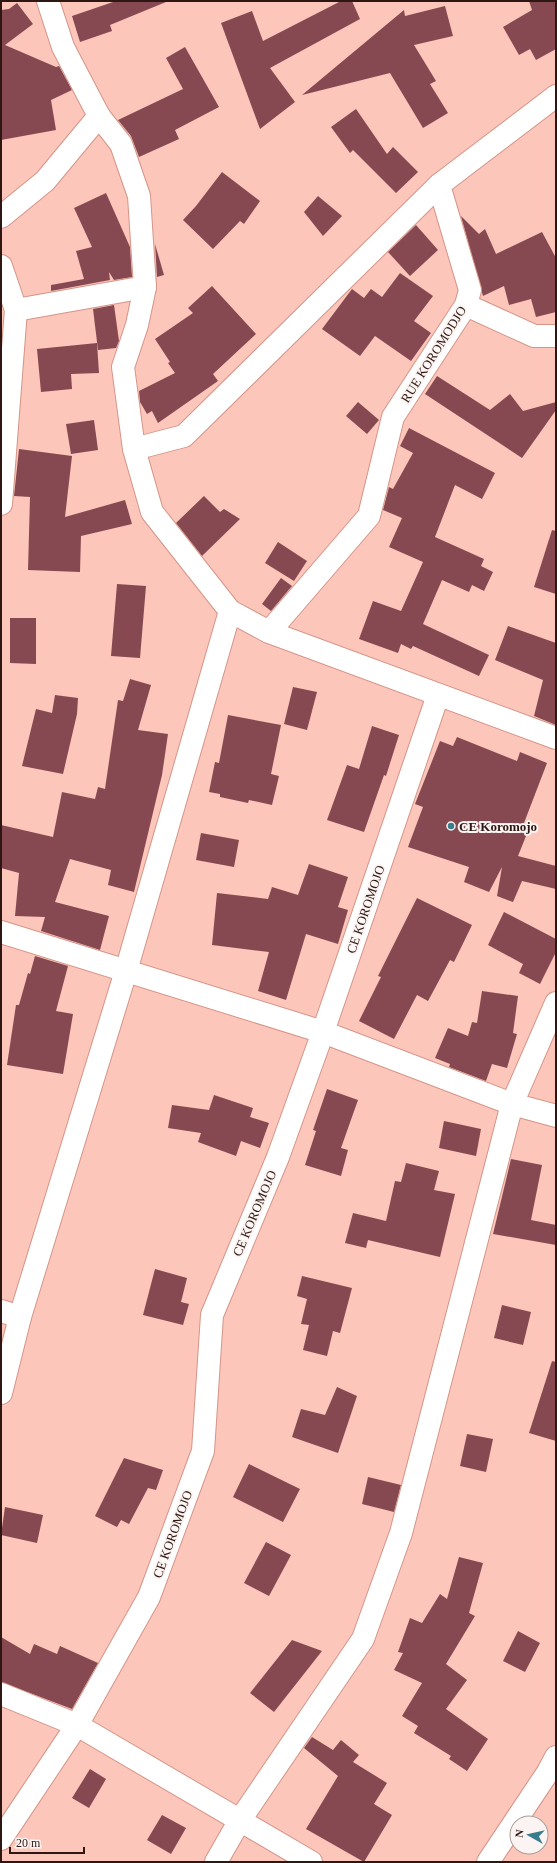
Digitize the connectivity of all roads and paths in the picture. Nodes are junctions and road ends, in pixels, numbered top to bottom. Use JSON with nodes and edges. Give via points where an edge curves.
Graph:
{"nodes":[{"id":1,"x":48,"y":1,"type":"edge"},
{"id":2,"x":556,"y":96,"type":"edge"},
{"id":3,"x":99,"y":116,"type":"junction"},
{"id":4,"x":439,"y":185,"type":"junction"},
{"id":5,"x":1,"y":217,"type":"edge"},
{"id":6,"x":2,"y":270,"type":"edge"},
{"id":7,"x":144,"y":287,"type":"junction"},
{"id":8,"x":466,"y":305,"type":"junction"},
{"id":9,"x":16,"y":310,"type":"junction"},
{"id":10,"x":556,"y":336,"type":"edge"},
{"id":11,"x":134,"y":449,"type":"junction"},
{"id":12,"x":1,"y":504,"type":"edge"},
{"id":13,"x":230,"y":611,"type":"junction"},
{"id":14,"x":270,"y":632,"type":"junction"},
{"id":15,"x":438,"y":695,"type":"junction"},
{"id":16,"x":556,"y":738,"type":"edge"},
{"id":17,"x":1,"y":932,"type":"edge"},
{"id":18,"x":126,"y":971,"type":"junction"},
{"id":19,"x":556,"y":1003,"type":"edge"},
{"id":20,"x":323,"y":1032,"type":"junction"},
{"id":21,"x":512,"y":1104,"type":"junction"},
{"id":22,"x":556,"y":1116,"type":"edge"},
{"id":23,"x":10,"y":1314,"type":"edge"},
{"id":24,"x":1,"y":1393,"type":"edge"},
{"id":25,"x":1,"y":1694,"type":"edge"},
{"id":26,"x":77,"y":1725,"type":"junction"},
{"id":27,"x":556,"y":1757,"type":"edge"},
{"id":28,"x":240,"y":1820,"type":"junction"},
{"id":29,"x":1,"y":1839,"type":"edge"},
{"id":30,"x":216,"y":1862,"type":"edge"},
{"id":31,"x":311,"y":1862,"type":"edge"},
{"id":32,"x":488,"y":1862,"type":"edge"}],
"edges":[{"from":1,"to":3,"type":"street","via":[[63,47]]},
{"from":2,"to":4,"type":"street"},
{"from":3,"to":5,"type":"street","via":[[45,181]]},
{"from":3,"to":7,"type":"street","via":[[121,144],[139,196]]},
{"from":4,"to":8,"type":"street","name":"RUE KOROMODJO","via":[[470,290]]},
{"from":4,"to":11,"type":"street","via":[[184,436]]},
{"from":6,"to":9,"type":"street"},
{"from":7,"to":9,"type":"street"},
{"from":7,"to":11,"type":"street","via":[[137,325],[123,367]]},
{"from":8,"to":10,"type":"street","via":[[534,336]]},
{"from":8,"to":14,"type":"street","name":"RUE KOROMODJO","via":[[393,417],[369,516]]},
{"from":9,"to":12,"type":"street"},
{"from":11,"to":13,"type":"street","via":[[152,512]]},
{"from":13,"to":14,"type":"street"},
{"from":13,"to":18,"type":"street"},
{"from":14,"to":15,"type":"street"},
{"from":15,"to":16,"type":"street"},
{"from":15,"to":20,"type":"street","name":"CE KOROMOJO"},
{"from":17,"to":18,"type":"street"},
{"from":18,"to":20,"type":"street"},
{"from":18,"to":23,"type":"street"},
{"from":19,"to":21,"type":"street"},
{"from":20,"to":21,"type":"street"},
{"from":20,"to":26,"type":"street","name":"CE KOROMOJO","via":[[278,1157],[212,1315],[203,1451],[149,1597]]},
{"from":21,"to":22,"type":"street"},
{"from":21,"to":28,"type":"street","via":[[401,1533],[363,1639]]},
{"from":23,"to":24,"type":"street"},
{"from":25,"to":26,"type":"street"},
{"from":26,"to":28,"type":"street"},
{"from":26,"to":29,"type":"street","name":"CE KOROMOJO"},
{"from":27,"to":32,"type":"street"},
{"from":28,"to":30,"type":"street"},
{"from":28,"to":31,"type":"street"}]}
